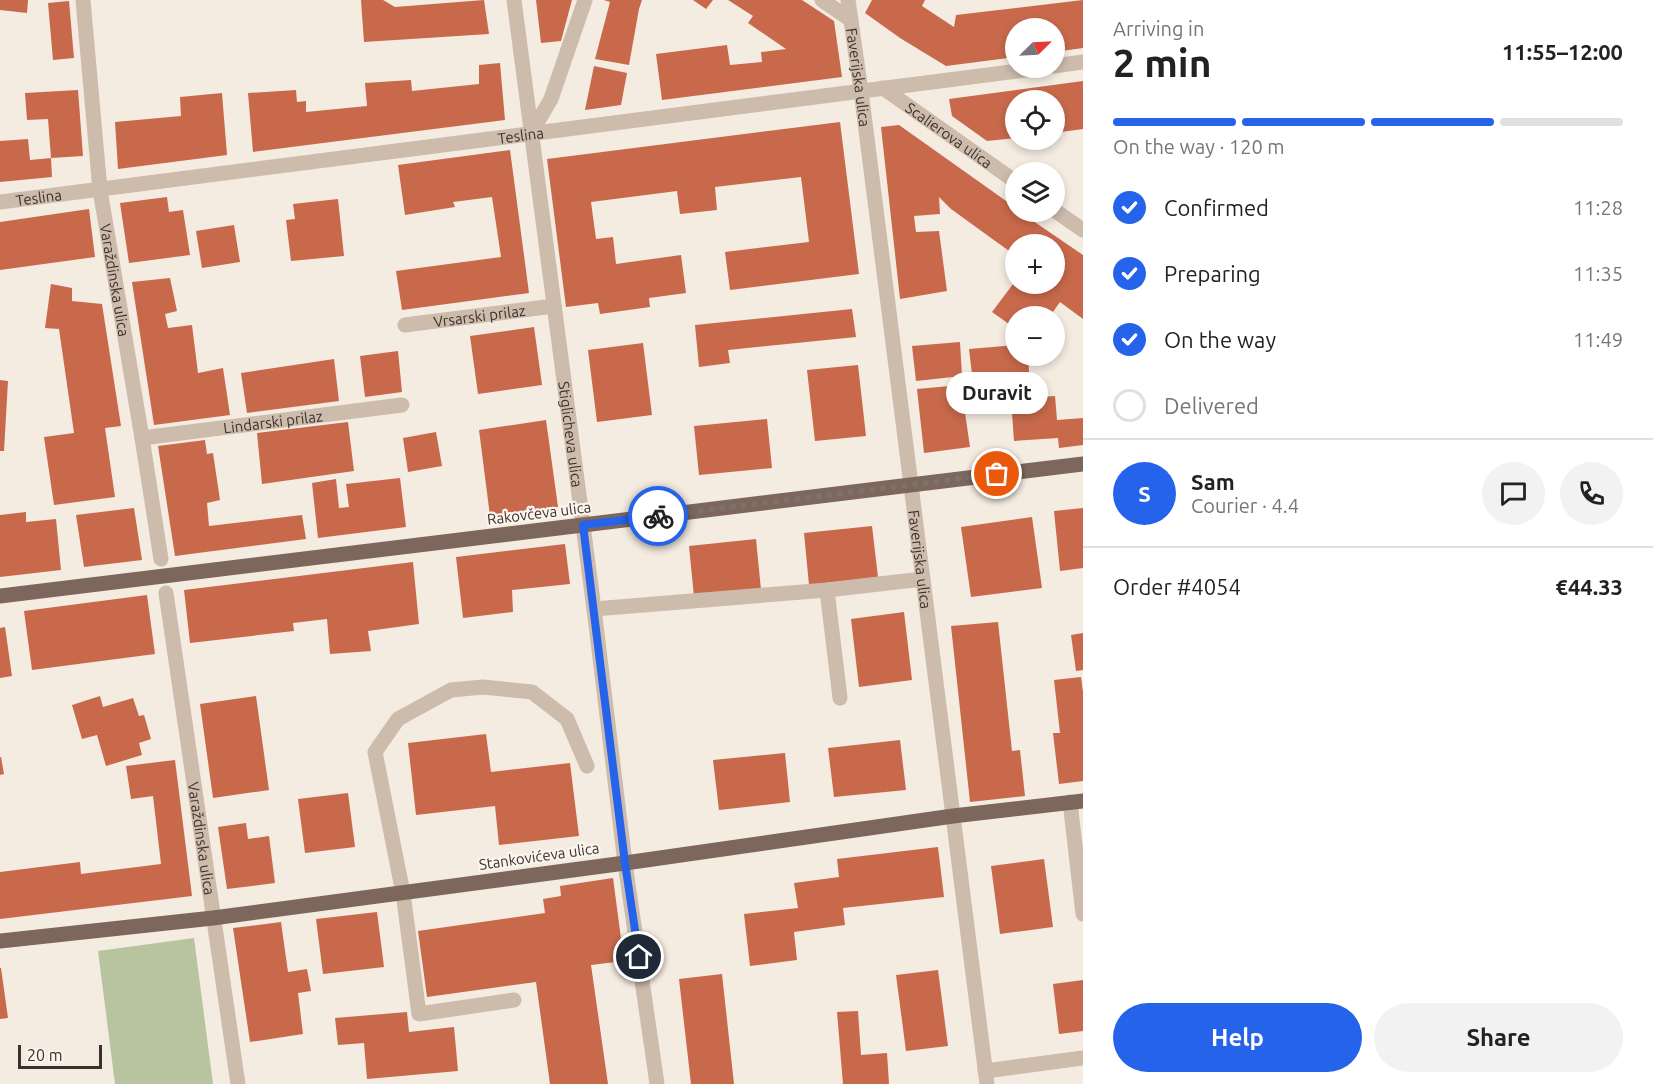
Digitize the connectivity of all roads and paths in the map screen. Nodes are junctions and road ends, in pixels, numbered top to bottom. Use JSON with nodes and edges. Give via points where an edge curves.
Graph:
{"nodes":[{"id":1,"x":83,"y":0,"type":"edge"},
{"id":2,"x":514,"y":0,"type":"edge"},
{"id":3,"x":585,"y":0,"type":"edge"},
{"id":4,"x":822,"y":0,"type":"edge"},
{"id":5,"x":848,"y":0,"type":"edge"},
{"id":6,"x":851,"y":20,"type":"junction"},
{"id":7,"x":1083,"y":62,"type":"edge"},
{"id":8,"x":1065,"y":64,"type":"edge"},
{"id":9,"x":1005,"y":73,"type":"edge"},
{"id":10,"x":883,"y":88,"type":"junction"},
{"id":11,"x":861,"y":91,"type":"junction"},
{"id":12,"x":531,"y":133,"type":"junction"},
{"id":13,"x":1005,"y":174,"type":"edge"},
{"id":14,"x":100,"y":190,"type":"junction"},
{"id":15,"x":0,"y":202,"type":"edge"},
{"id":16,"x":1065,"y":218,"type":"edge"},
{"id":17,"x":1083,"y":230,"type":"edge"},
{"id":18,"x":554,"y":306,"type":"junction"},
{"id":19,"x":405,"y":324,"type":"dead end"},
{"id":20,"x":402,"y":405,"type":"dead end"},
{"id":21,"x":142,"y":438,"type":"junction"},
{"id":22,"x":1083,"y":464,"type":"edge"},
{"id":23,"x":912,"y":485,"type":"junction"},
{"id":24,"x":583,"y":525,"type":"junction"},
{"id":25,"x":161,"y":559,"type":"dead end"},
{"id":26,"x":923,"y":579,"type":"junction"},
{"id":27,"x":827,"y":590,"type":"junction"},
{"id":28,"x":166,"y":593,"type":"dead end"},
{"id":29,"x":0,"y":596,"type":"edge"},
{"id":30,"x":594,"y":609,"type":"junction"},
{"id":31,"x":840,"y":699,"type":"dead end"},
{"id":32,"x":586,"y":766,"type":"dead end"},
{"id":33,"x":1076,"y":801,"type":"edge"},
{"id":34,"x":953,"y":816,"type":"junction"},
{"id":35,"x":625,"y":863,"type":"junction"},
{"id":36,"x":403,"y":893,"type":"junction"},
{"id":37,"x":1083,"y":914,"type":"edge"},
{"id":38,"x":213,"y":918,"type":"junction"},
{"id":39,"x":0,"y":941,"type":"edge"},
{"id":40,"x":514,"y":1000,"type":"dead end"},
{"id":41,"x":1083,"y":1058,"type":"edge"},
{"id":42,"x":986,"y":1078,"type":"edge"},
{"id":43,"x":238,"y":1084,"type":"edge"},
{"id":44,"x":657,"y":1084,"type":"edge"}],
"edges":[{"from":1,"to":14,"type":"street","name":"Varaždinska ulica"},
{"from":2,"to":12,"type":"street","name":"Stiglicheva ulica"},
{"from":3,"to":12,"type":"street","via":[[551,99]]},
{"from":4,"to":6,"type":"street"},
{"from":5,"to":6,"type":"street","name":"Faverijska ulica"},
{"from":6,"to":11,"type":"street","name":"Faverijska ulica"},
{"from":7,"to":8,"type":"street"},
{"from":9,"to":10,"type":"street","name":"Teslina"},
{"from":10,"to":11,"type":"street","name":"Teslina"},
{"from":10,"to":13,"type":"street","name":"Scalierova ulica"},
{"from":11,"to":12,"type":"street","name":"Teslina"},
{"from":11,"to":23,"type":"street","name":"Faverijska ulica"},
{"from":12,"to":14,"type":"street","name":"Teslina"},
{"from":12,"to":18,"type":"street","name":"Stiglicheva ulica"},
{"from":14,"to":15,"type":"street","name":"Teslina"},
{"from":14,"to":21,"type":"street","name":"Varaždinska ulica"},
{"from":16,"to":17,"type":"street"},
{"from":18,"to":19,"type":"street","name":"Vrsarski prilaz"},
{"from":18,"to":24,"type":"street","name":"Stiglicheva ulica"},
{"from":20,"to":21,"type":"street","name":"Lindarski prilaz"},
{"from":21,"to":25,"type":"street","name":"Varaždinska ulica"},
{"from":22,"to":23,"type":"main road","name":"Rakovčeva ulica"},
{"from":23,"to":24,"type":"main road","name":"Rakovčeva ulica"},
{"from":23,"to":26,"type":"street","name":"Faverijska ulica"},
{"from":24,"to":29,"type":"main road","name":"Rakovčeva ulica"},
{"from":24,"to":30,"type":"street","name":"Stiglicheva ulica"},
{"from":26,"to":27,"type":"street"},
{"from":26,"to":34,"type":"street","name":"Faverijska ulica"},
{"from":27,"to":30,"type":"street"},
{"from":27,"to":31,"type":"street"},
{"from":28,"to":38,"type":"street","name":"Varaždinska ulica"},
{"from":30,"to":35,"type":"street","name":"Stiglicheva ulica"},
{"from":32,"to":36,"type":"street","via":[[567,719],[532,692],[483,687],[451,690],[398,720],[375,752]]},
{"from":33,"to":34,"type":"main road","name":"Stankovićeva ulica"},
{"from":33,"to":37,"type":"street"},
{"from":34,"to":35,"type":"main road","name":"Stankovićeva ulica"},
{"from":34,"to":42,"type":"street","name":"Faverijska ulica"},
{"from":35,"to":36,"type":"main road","name":"Stankovićeva ulica"},
{"from":35,"to":44,"type":"street","name":"Stiglicheva ulica"},
{"from":36,"to":38,"type":"main road","name":"Stankovićeva ulica"},
{"from":36,"to":40,"type":"street","via":[[418,1014]]},
{"from":38,"to":39,"type":"main road","name":"Stankovićeva ulica"},
{"from":38,"to":43,"type":"street","name":"Varaždinska ulica"},
{"from":41,"to":42,"type":"street"}]}
